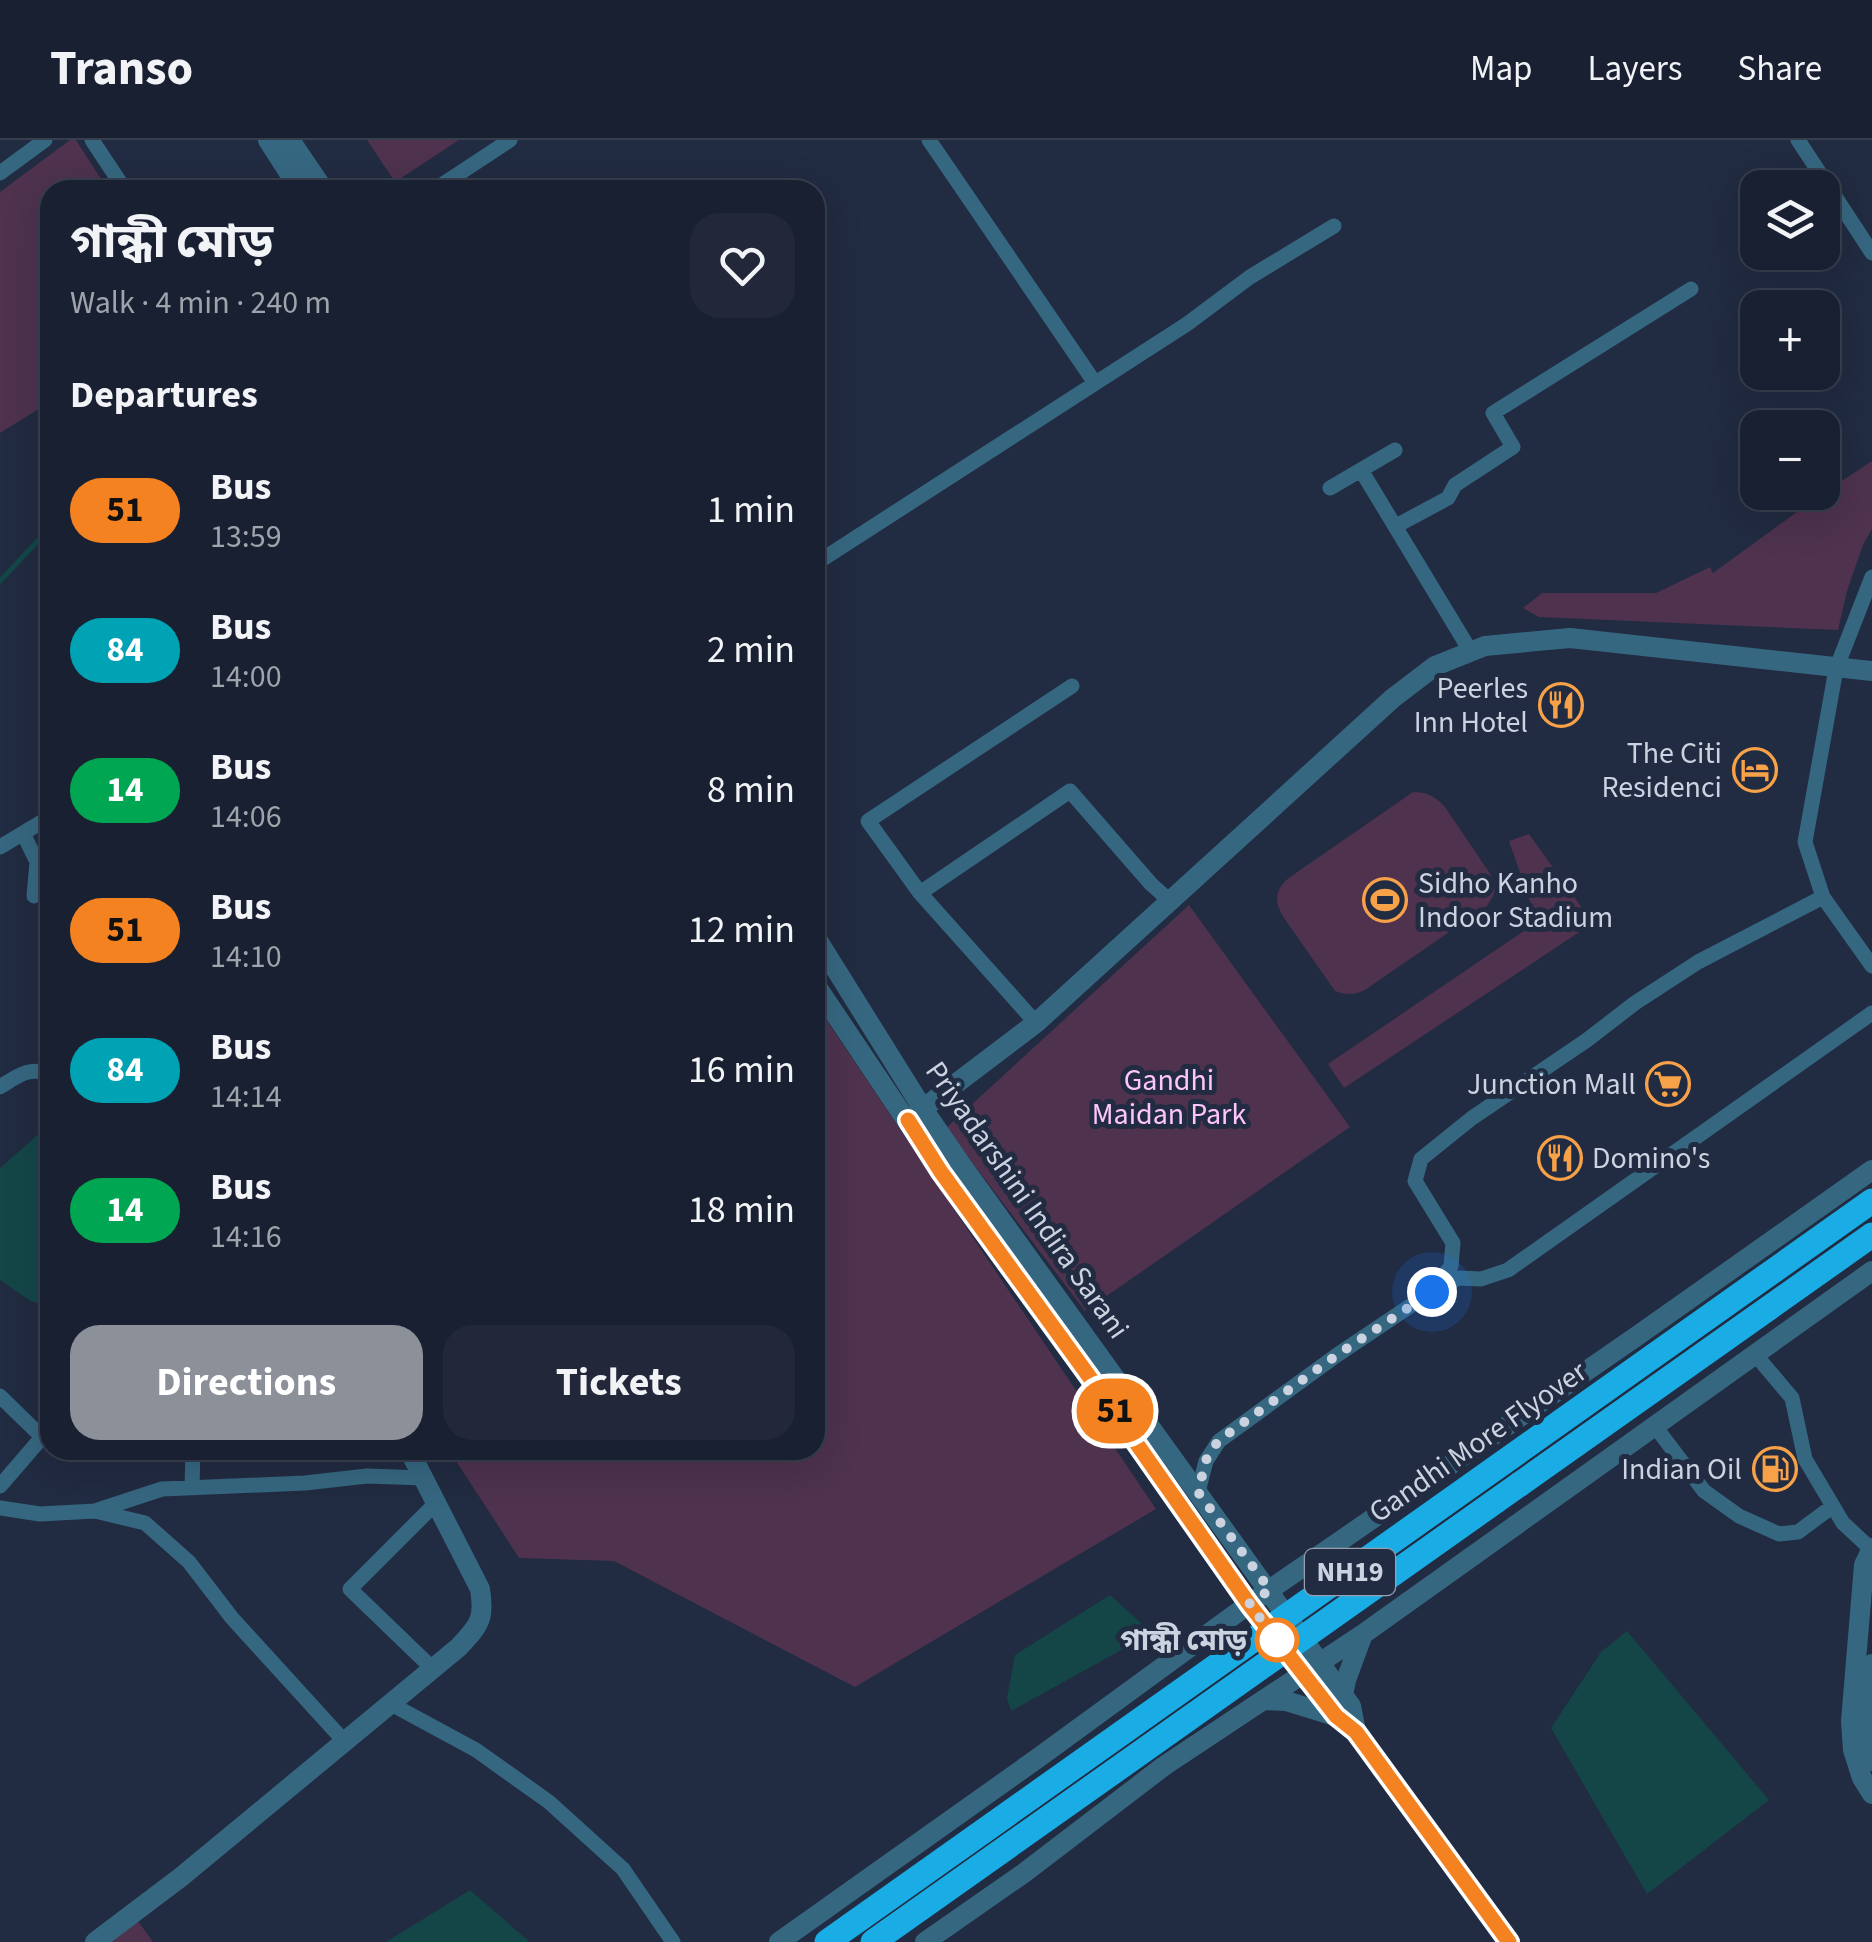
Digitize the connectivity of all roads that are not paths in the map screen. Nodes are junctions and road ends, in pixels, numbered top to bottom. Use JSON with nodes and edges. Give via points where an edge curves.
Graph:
{"nodes":[{"id":1,"x":45,"y":140,"type":"edge"},
{"id":2,"x":92,"y":140,"type":"edge"},
{"id":3,"x":268,"y":140,"type":"edge"},
{"id":4,"x":290,"y":140,"type":"edge"},
{"id":5,"x":510,"y":140,"type":"edge"},
{"id":6,"x":930,"y":140,"type":"edge"},
{"id":7,"x":1798,"y":140,"type":"edge"},
{"id":8,"x":0,"y":173,"type":"edge"},
{"id":9,"x":118,"y":180,"type":"edge"},
{"id":10,"x":294,"y":180,"type":"edge"},
{"id":11,"x":317,"y":180,"type":"edge"},
{"id":12,"x":449,"y":180,"type":"edge"},
{"id":13,"x":1334,"y":226,"type":"dead end"},
{"id":14,"x":1872,"y":252,"type":"edge"},
{"id":15,"x":1691,"y":290,"type":"dead end"},
{"id":16,"x":1095,"y":383,"type":"junction"},
{"id":17,"x":1396,"y":450,"type":"dead end"},
{"id":18,"x":1361,"y":470,"type":"junction"},
{"id":19,"x":1330,"y":488,"type":"dead end"},
{"id":20,"x":1396,"y":526,"type":"junction"},
{"id":21,"x":825,"y":558,"type":"edge"},
{"id":22,"x":1872,"y":576,"type":"edge"},
{"id":23,"x":1472,"y":652,"type":"junction"},
{"id":24,"x":1836,"y":669,"type":"junction"},
{"id":25,"x":1872,"y":671,"type":"edge"},
{"id":26,"x":1072,"y":686,"type":"dead end"},
{"id":27,"x":40,"y":823,"type":"edge"},
{"id":28,"x":23,"y":833,"type":"junction"},
{"id":29,"x":0,"y":846,"type":"edge"},
{"id":30,"x":920,"y":893,"type":"junction"},
{"id":31,"x":34,"y":896,"type":"dead end"},
{"id":32,"x":1822,"y":897,"type":"junction"},
{"id":33,"x":1170,"y":901,"type":"junction"},
{"id":34,"x":825,"y":954,"type":"edge"},
{"id":35,"x":1872,"y":966,"type":"edge"},
{"id":36,"x":825,"y":997,"type":"edge"},
{"id":37,"x":1872,"y":1013,"type":"edge"},
{"id":38,"x":1036,"y":1023,"type":"junction"},
{"id":39,"x":40,"y":1071,"type":"edge"},
{"id":40,"x":0,"y":1087,"type":"edge"},
{"id":41,"x":916,"y":1115,"type":"junction"},
{"id":42,"x":1872,"y":1170,"type":"edge"},
{"id":43,"x":1872,"y":1201,"type":"edge"},
{"id":44,"x":1872,"y":1236,"type":"edge"},
{"id":45,"x":1872,"y":1272,"type":"edge"},
{"id":46,"x":1432,"y":1292,"type":"junction"},
{"id":47,"x":1754,"y":1353,"type":"junction"},
{"id":48,"x":0,"y":1396,"type":"edge"},
{"id":49,"x":1654,"y":1425,"type":"junction"},
{"id":50,"x":40,"y":1427,"type":"edge"},
{"id":51,"x":40,"y":1439,"type":"edge"},
{"id":52,"x":192,"y":1460,"type":"edge"},
{"id":53,"x":414,"y":1460,"type":"edge"},
{"id":54,"x":423,"y":1478,"type":"junction"},
{"id":55,"x":0,"y":1486,"type":"edge"},
{"id":56,"x":192,"y":1488,"type":"junction"},
{"id":57,"x":1198,"y":1492,"type":"junction"},
{"id":58,"x":436,"y":1503,"type":"junction"},
{"id":59,"x":1833,"y":1506,"type":"junction"},
{"id":60,"x":0,"y":1508,"type":"edge"},
{"id":61,"x":96,"y":1512,"type":"junction"},
{"id":62,"x":1237,"y":1546,"type":"junction"},
{"id":63,"x":1872,"y":1548,"type":"edge"},
{"id":64,"x":1219,"y":1560,"type":"junction"},
{"id":65,"x":1296,"y":1572,"type":"junction"},
{"id":66,"x":1270,"y":1590,"type":"junction"},
{"id":67,"x":1249,"y":1604,"type":"junction"},
{"id":68,"x":1222,"y":1623,"type":"junction"},
{"id":69,"x":1865,"y":1624,"type":"edge"},
{"id":70,"x":1363,"y":1634,"type":"junction"},
{"id":71,"x":1872,"y":1664,"type":"edge"},
{"id":72,"x":1312,"y":1668,"type":"junction"},
{"id":73,"x":433,"y":1669,"type":"junction"},
{"id":74,"x":1343,"y":1695,"type":"junction"},
{"id":75,"x":1264,"y":1700,"type":"junction"},
{"id":76,"x":391,"y":1704,"type":"junction"},
{"id":77,"x":1336,"y":1716,"type":"junction"},
{"id":78,"x":1356,"y":1732,"type":"junction"},
{"id":79,"x":345,"y":1742,"type":"junction"},
{"id":80,"x":1872,"y":1761,"type":"edge"},
{"id":81,"x":1872,"y":1794,"type":"edge"},
{"id":82,"x":95,"y":1942,"type":"edge"},
{"id":83,"x":673,"y":1942,"type":"edge"},
{"id":84,"x":779,"y":1942,"type":"edge"},
{"id":85,"x":827,"y":1942,"type":"edge"},
{"id":86,"x":873,"y":1942,"type":"edge"},
{"id":87,"x":926,"y":1942,"type":"edge"},
{"id":88,"x":1509,"y":1942,"type":"edge"}],
"edges":[{"from":1,"to":8,"type":"street"},
{"from":2,"to":9,"type":"street"},
{"from":3,"to":10,"type":"street"},
{"from":4,"to":11,"type":"street"},
{"from":5,"to":12,"type":"street"},
{"from":6,"to":16,"type":"street"},
{"from":7,"to":14,"type":"street"},
{"from":13,"to":16,"type":"street"},
{"from":15,"to":20,"type":"street","via":[[1493,412],[1513,447],[1455,485],[1448,498]]},
{"from":16,"to":21,"type":"street"},
{"from":17,"to":18,"type":"street"},
{"from":18,"to":19,"type":"street"},
{"from":18,"to":20,"type":"street"},
{"from":20,"to":23,"type":"street"},
{"from":22,"to":24,"type":"street"},
{"from":23,"to":24,"type":"street","via":[[1570,638]]},
{"from":23,"to":33,"type":"street","via":[[1434,666],[1393,698]]},
{"from":24,"to":25,"type":"street"},
{"from":24,"to":32,"type":"street","via":[[1805,842]]},
{"from":26,"to":30,"type":"street","via":[[868,821]]},
{"from":27,"to":28,"type":"street"},
{"from":28,"to":29,"type":"street"},
{"from":28,"to":31,"type":"street","via":[[37,862]]},
{"from":30,"to":33,"type":"street","via":[[1070,791]]},
{"from":30,"to":38,"type":"street"},
{"from":32,"to":35,"type":"street"},
{"from":32,"to":46,"type":"street","via":[[1635,1003],[1421,1158],[1415,1182],[1453,1243],[1451,1266]]},
{"from":33,"to":38,"type":"street"},
{"from":34,"to":41,"type":"street","name":"Priyadarshini Indira Sarani"},
{"from":36,"to":41,"type":"street"},
{"from":37,"to":46,"type":"street","via":[[1508,1270],[1458,1278]]},
{"from":38,"to":41,"type":"street"},
{"from":39,"to":40,"type":"street"},
{"from":41,"to":57,"type":"street","name":"Priyadarshini Indira Sarani"},
{"from":41,"to":64,"type":"street","name":"Priyadarshini Indira Sarani","via":[[941,1172]]},
{"from":42,"to":65,"type":"street"},
{"from":43,"to":85,"type":"highway","name":"Gandhi More Flyover","number":"NH19","bridge":true},
{"from":44,"to":86,"type":"highway","name":"Gandhi More Flyover","number":"NH19","bridge":true},
{"from":45,"to":47,"type":"street"},
{"from":46,"to":57,"type":"street","via":[[1218,1441]]},
{"from":47,"to":49,"type":"street"},
{"from":47,"to":59,"type":"street","via":[[1792,1398],[1805,1460]]},
{"from":48,"to":50,"type":"street"},
{"from":49,"to":59,"type":"street","via":[[1704,1492],[1739,1516],[1779,1534],[1798,1532]]},
{"from":49,"to":70,"type":"street"},
{"from":51,"to":55,"type":"street"},
{"from":52,"to":56,"type":"street"},
{"from":53,"to":54,"type":"street"},
{"from":54,"to":56,"type":"street"},
{"from":54,"to":58,"type":"street"},
{"from":56,"to":61,"type":"street","via":[[162,1488]]},
{"from":57,"to":62,"type":"street","name":"Priyadarshini Indira Sarani"},
{"from":58,"to":73,"type":"street","via":[[480,1589],[484,1612]]},
{"from":58,"to":73,"type":"street","via":[[350,1589]]},
{"from":59,"to":63,"type":"street"},
{"from":60,"to":61,"type":"street"},
{"from":61,"to":79,"type":"street","via":[[145,1523],[189,1562]]},
{"from":62,"to":65,"type":"street","via":[[1268,1570]]},
{"from":62,"to":66,"type":"street","name":"Priyadarshini Indira Sarani"},
{"from":63,"to":69,"type":"street","via":[[1864,1566]]},
{"from":64,"to":67,"type":"street","name":"Priyadarshini Indira Sarani"},
{"from":64,"to":68,"type":"street","via":[[1228,1594]]},
{"from":65,"to":66,"type":"street"},
{"from":66,"to":67,"type":"street"},
{"from":66,"to":72,"type":"street","name":"Priyadarshini Indira Sarani"},
{"from":67,"to":68,"type":"street"},
{"from":67,"to":72,"type":"street","name":"Priyadarshini Indira Sarani"},
{"from":68,"to":84,"type":"street"},
{"from":69,"to":81,"type":"street","via":[[1850,1721],[1853,1750]]},
{"from":70,"to":72,"type":"street"},
{"from":70,"to":74,"type":"street"},
{"from":71,"to":80,"type":"street"},
{"from":72,"to":74,"type":"street"},
{"from":72,"to":75,"type":"street"},
{"from":72,"to":77,"type":"street","name":"Priyadarshini Indira Sarani"},
{"from":73,"to":76,"type":"street"},
{"from":74,"to":78,"type":"street"},
{"from":75,"to":77,"type":"street"},
{"from":75,"to":87,"type":"street"},
{"from":76,"to":79,"type":"street"},
{"from":76,"to":83,"type":"street","via":[[476,1750],[550,1802],[623,1868]]},
{"from":77,"to":78,"type":"street","name":"Priyadarshini Indira Sarani"},
{"from":78,"to":88,"type":"street","name":"Priyadarshini Indira Sarani"},
{"from":79,"to":82,"type":"street"}]}
